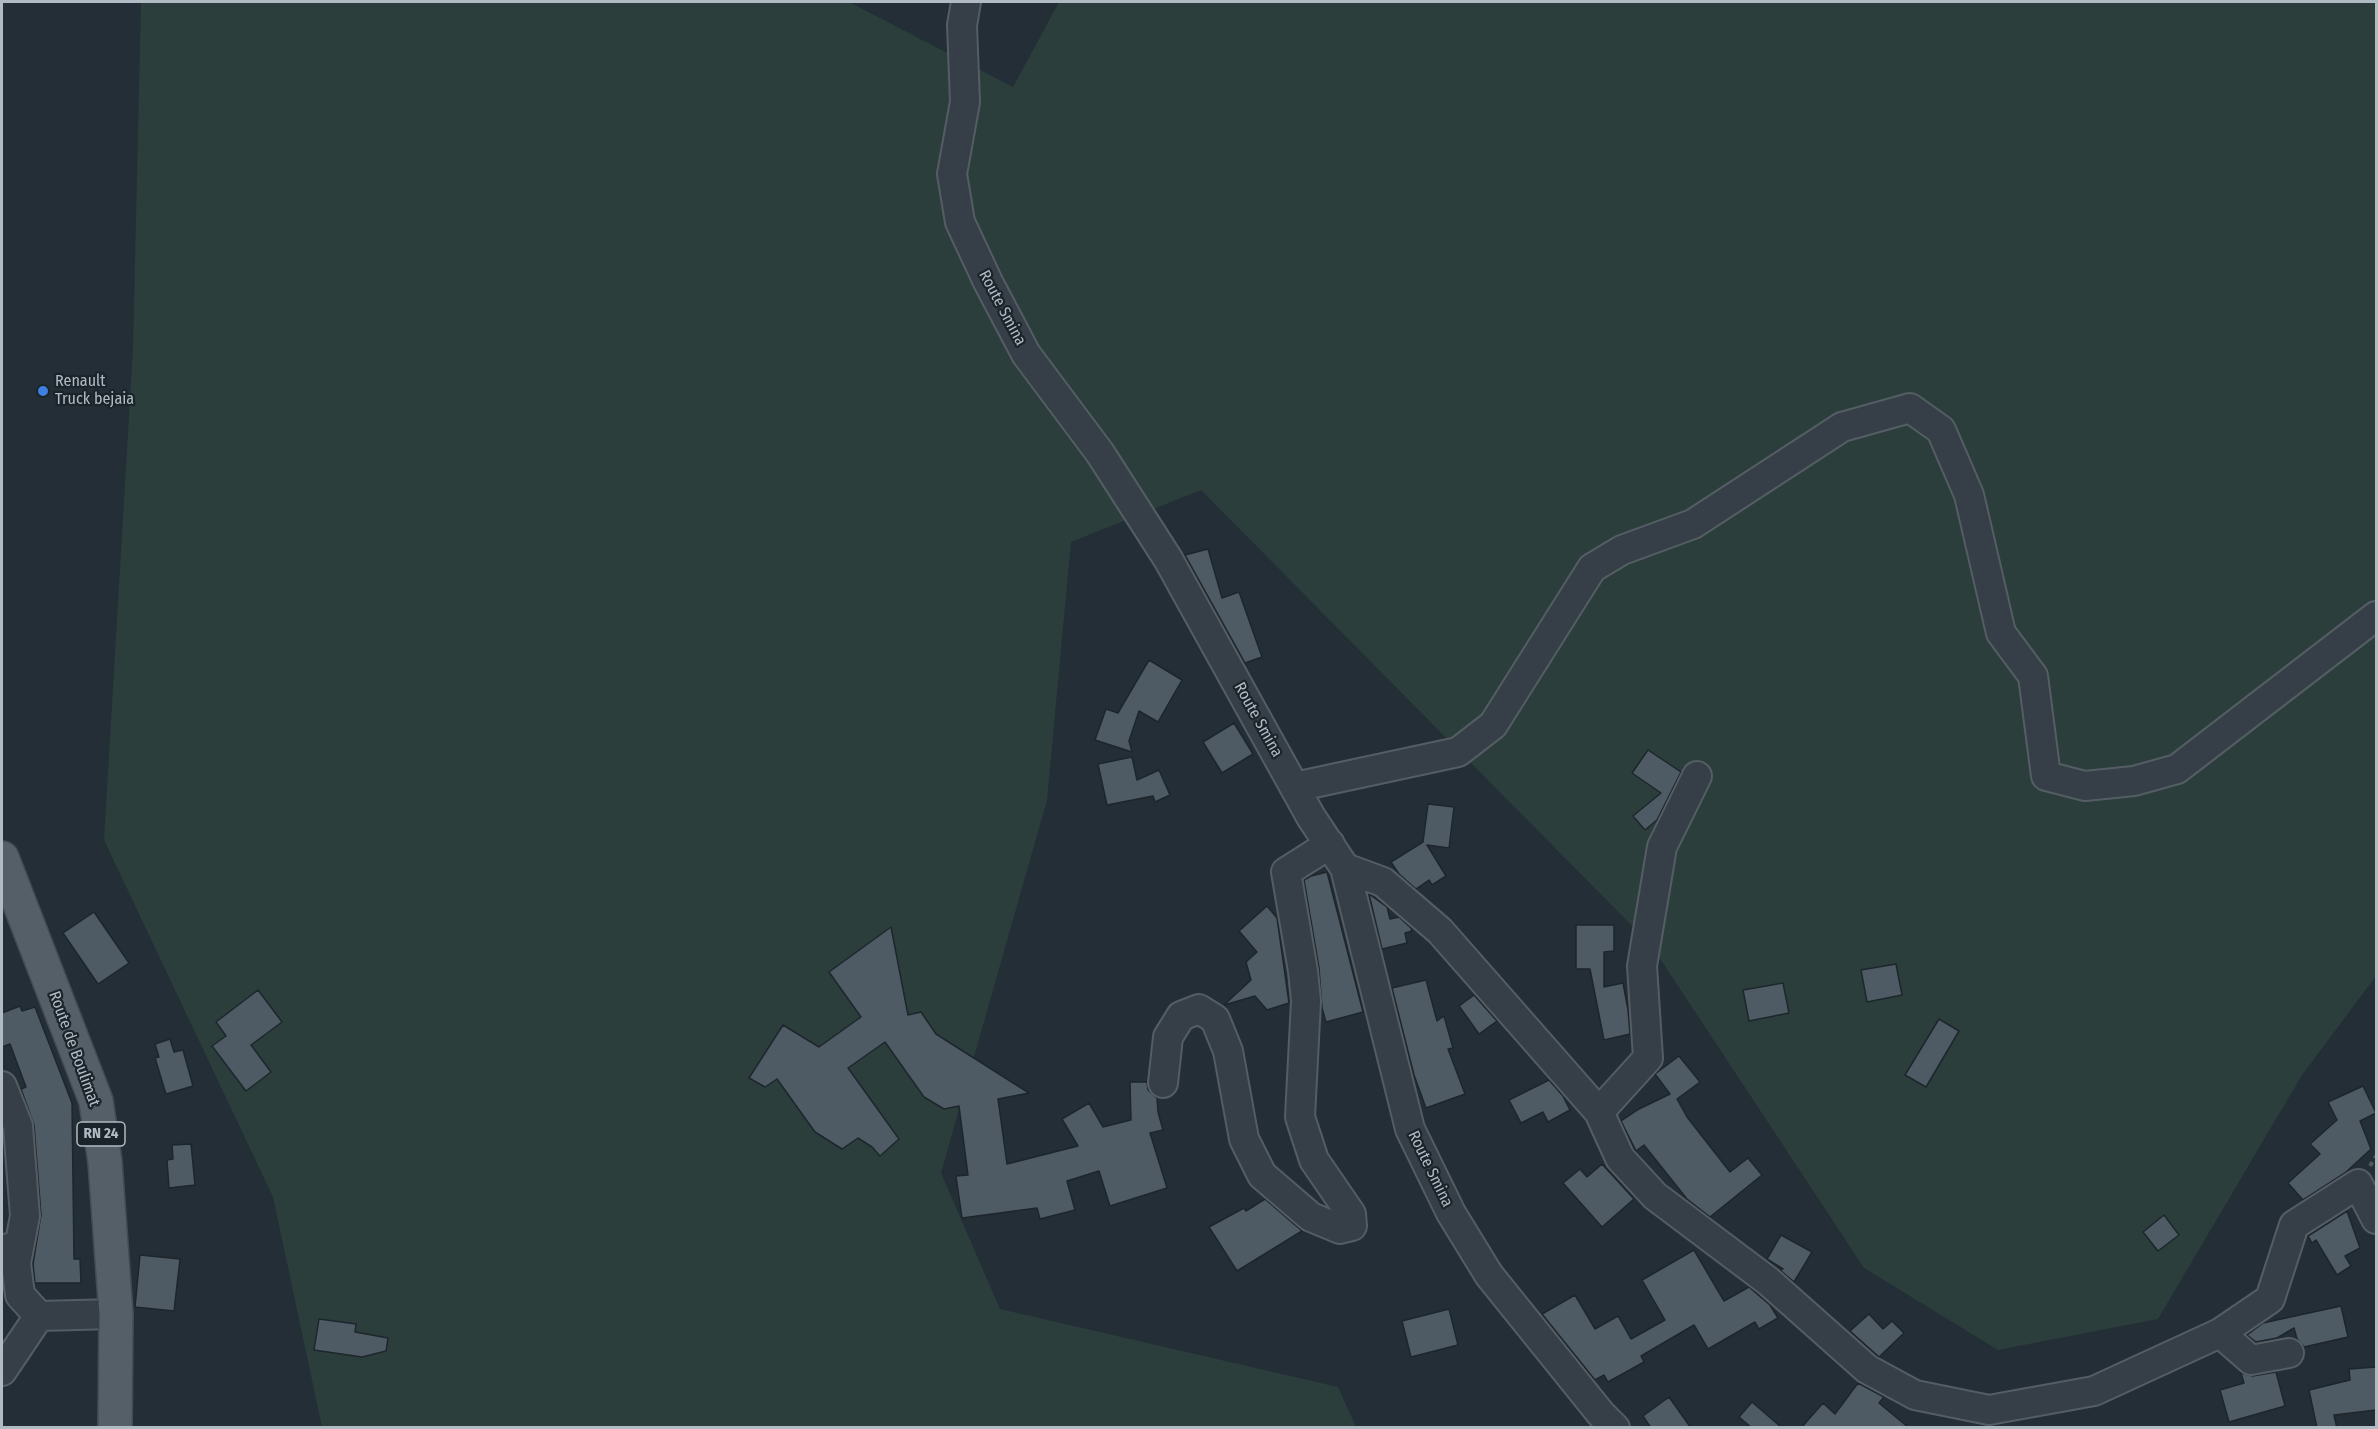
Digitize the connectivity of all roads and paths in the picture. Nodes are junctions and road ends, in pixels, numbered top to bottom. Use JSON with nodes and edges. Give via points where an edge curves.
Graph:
{"nodes":[{"id":1,"x":966,"y":2,"type":"edge"},
{"id":2,"x":2376,"y":616,"type":"edge"},
{"id":3,"x":1697,"y":776,"type":"dead end"},
{"id":4,"x":1295,"y":787,"type":"junction"},
{"id":5,"x":1330,"y":844,"type":"junction"},
{"id":6,"x":2,"y":858,"type":"edge"},
{"id":7,"x":1345,"y":868,"type":"junction"},
{"id":8,"x":1163,"y":1083,"type":"dead end"},
{"id":9,"x":2,"y":1086,"type":"edge"},
{"id":10,"x":1599,"y":1112,"type":"junction"},
{"id":11,"x":2376,"y":1220,"type":"edge"},
{"id":12,"x":2,"y":1237,"type":"edge"},
{"id":13,"x":16,"y":1263,"type":"junction"},
{"id":14,"x":116,"y":1314,"type":"junction"},
{"id":15,"x":39,"y":1316,"type":"junction"},
{"id":16,"x":2220,"y":1333,"type":"junction"},
{"id":17,"x":2289,"y":1353,"type":"dead end"},
{"id":18,"x":2,"y":1371,"type":"edge"},
{"id":19,"x":114,"y":1428,"type":"edge"},
{"id":20,"x":1615,"y":1428,"type":"edge"}],
"edges":[{"from":1,"to":4,"type":"street","name":"Route Smina","via":[[962,25],[966,102],[952,174],[960,222],[1026,354],[1100,453],[1168,559]]},
{"from":2,"to":4,"type":"street","via":[[2177,769],[2134,781],[2085,786],[2046,776],[2033,676],[2001,633],[1969,495],[1941,430],[1910,408],[1842,427],[1693,524],[1622,550],[1592,568],[1493,725],[1458,752]]},
{"from":3,"to":10,"type":"street","via":[[1662,847],[1642,966],[1648,1058]]},
{"from":4,"to":5,"type":"street","name":"Route Smina"},
{"from":5,"to":7,"type":"street","name":"Route Smina"},
{"from":5,"to":8,"type":"street","via":[[1286,873],[1306,1001],[1300,1117],[1314,1160],[1351,1214],[1352,1226],[1340,1229],[1311,1217],[1262,1175],[1244,1139],[1228,1051],[1215,1019],[1199,1009],[1181,1016],[1168,1037]]},
{"from":6,"to":14,"type":"main road","name":"Route de Boulimat","number":"RN 24","via":[[96,1101],[105,1162]]},
{"from":7,"to":10,"type":"street","via":[[1383,882],[1440,931]]},
{"from":7,"to":20,"type":"street","name":"Route Smina","via":[[1410,1129],[1451,1213],[1490,1275]]},
{"from":9,"to":13,"type":"street","via":[[18,1126],[25,1216]]},
{"from":10,"to":16,"type":"street","via":[[1620,1158],[1655,1196],[1768,1281],[1867,1369],[1915,1395],[1989,1410],[2094,1391]]},
{"from":11,"to":16,"type":"street","via":[[2358,1184],[2294,1225],[2270,1299]]},
{"from":12,"to":13,"type":"street"},
{"from":13,"to":15,"type":"street","via":[[20,1295]]},
{"from":14,"to":15,"type":"street"},
{"from":14,"to":19,"type":"main road","name":"Route de Boulimat","number":"RN 24"},
{"from":15,"to":18,"type":"street"},
{"from":16,"to":17,"type":"street","via":[[2251,1360]]}]}
